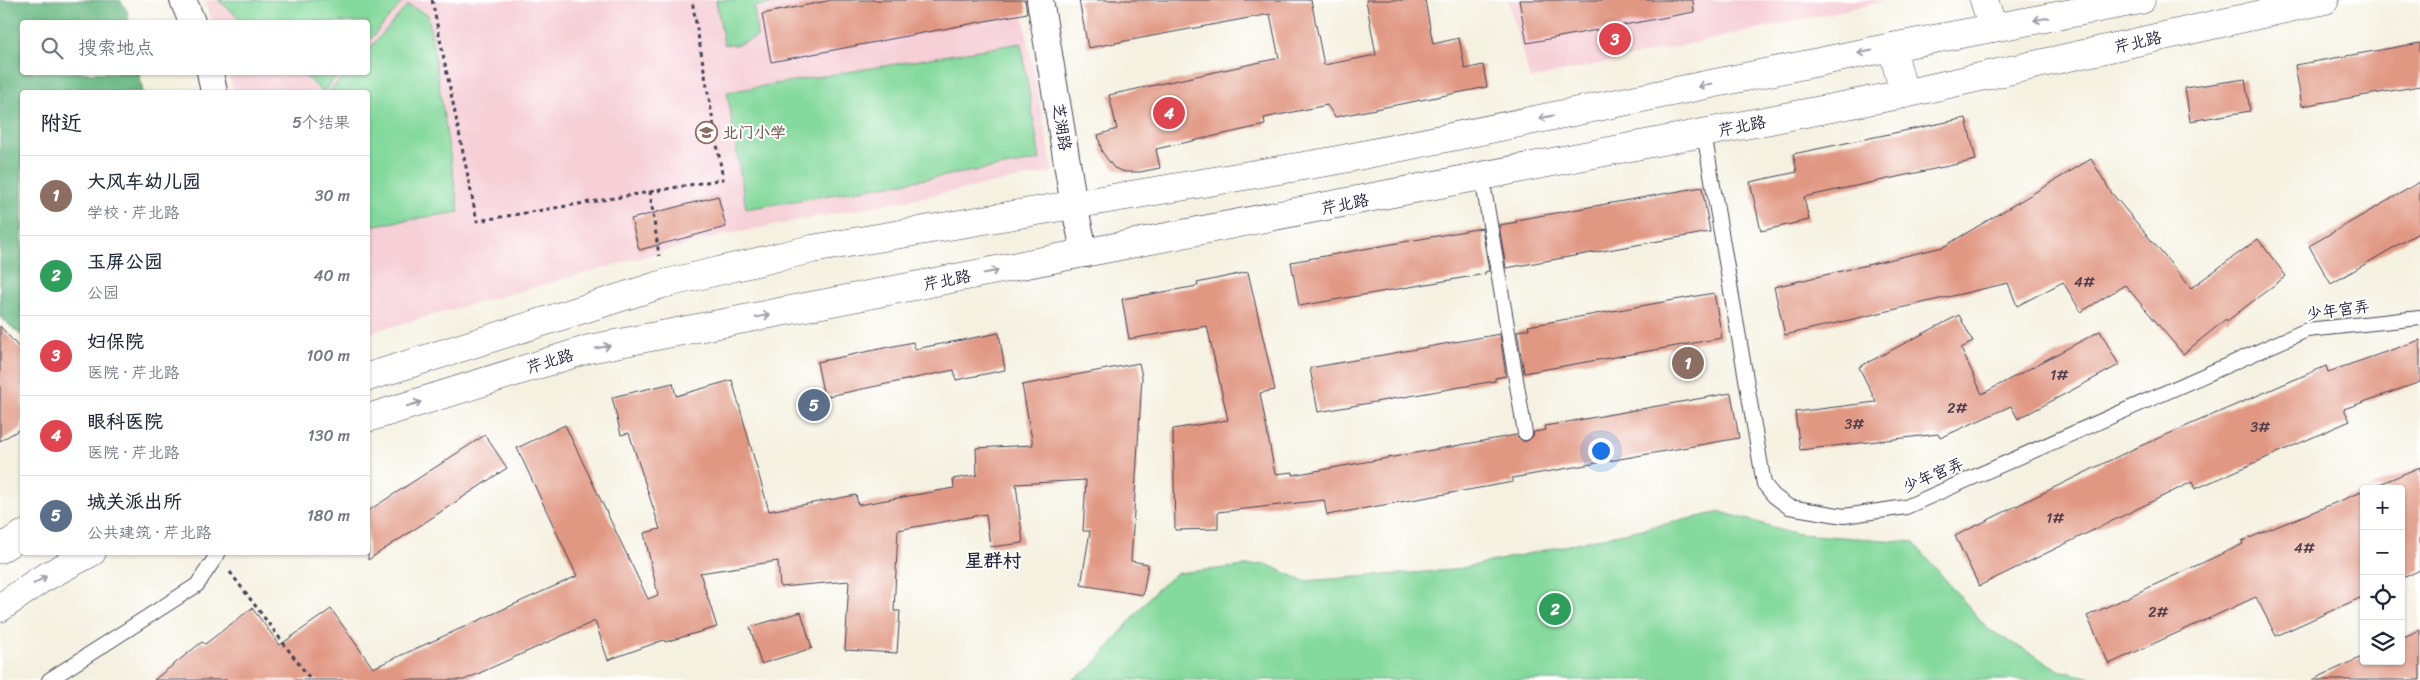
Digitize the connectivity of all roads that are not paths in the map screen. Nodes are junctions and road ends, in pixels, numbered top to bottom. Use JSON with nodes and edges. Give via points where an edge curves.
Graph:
{"nodes":[{"id":1,"x":183,"y":0,"type":"edge"},
{"id":2,"x":1040,"y":0,"type":"edge"},
{"id":3,"x":1984,"y":0,"type":"edge"},
{"id":4,"x":2141,"y":0,"type":"edge"},
{"id":5,"x":2325,"y":0,"type":"edge"},
{"id":6,"x":2090,"y":4,"type":"edge"},
{"id":7,"x":191,"y":20,"type":"edge"},
{"id":8,"x":1993,"y":28,"type":"junction"},
{"id":9,"x":1892,"y":47,"type":"junction"},
{"id":10,"x":211,"y":75,"type":"edge"},
{"id":11,"x":214,"y":90,"type":"edge"},
{"id":12,"x":1904,"y":94,"type":"junction"},
{"id":13,"x":1704,"y":133,"type":"junction"},
{"id":14,"x":1482,"y":177,"type":"junction"},
{"id":15,"x":1074,"y":205,"type":"junction"},
{"id":16,"x":1085,"y":254,"type":"junction"},
{"id":17,"x":2420,"y":318,"type":"edge"},
{"id":18,"x":370,"y":376,"type":"edge"},
{"id":19,"x":370,"y":417,"type":"edge"},
{"id":20,"x":1525,"y":433,"type":"dead end"},
{"id":21,"x":20,"y":536,"type":"edge"},
{"id":22,"x":0,"y":549,"type":"edge"},
{"id":23,"x":86,"y":555,"type":"edge"},
{"id":24,"x":219,"y":555,"type":"edge"},
{"id":25,"x":0,"y":608,"type":"edge"},
{"id":26,"x":49,"y":680,"type":"edge"}],
"edges":[{"from":1,"to":7,"type":"street"},
{"from":2,"to":15,"type":"street","name":"芝湖路"},
{"from":3,"to":8,"type":"main road"},
{"from":4,"to":6,"type":"main road"},
{"from":5,"to":12,"type":"main road","name":"芹北路"},
{"from":6,"to":8,"type":"main road","one_way":true},
{"from":8,"to":9,"type":"main road"},
{"from":9,"to":12,"type":"main road"},
{"from":9,"to":15,"type":"main road","one_way":true,"via":[[1333,161]]},
{"from":10,"to":11,"type":"street"},
{"from":12,"to":13,"type":"main road","name":"芹北路"},
{"from":13,"to":14,"type":"main road","name":"芹北路"},
{"from":13,"to":17,"type":"lane","name":"少年宫弄","via":[[1764,484],[1789,507],[1844,516],[1906,507],[2307,330]]},
{"from":14,"to":16,"type":"main road","name":"芹北路"},
{"from":14,"to":20,"type":"lane"},
{"from":15,"to":16,"type":"street","name":"芝湖路"},
{"from":15,"to":18,"type":"main road","via":[[812,249],[663,284]]},
{"from":19,"to":16,"type":"main road","name":"芹北路","one_way":true,"via":[[589,349]]},
{"from":21,"to":22,"type":"main road"},
{"from":25,"to":23,"type":"main road","one_way":true,"via":[[40,580]]},
{"from":24,"to":26,"type":"lane","via":[[197,585]]}]}
